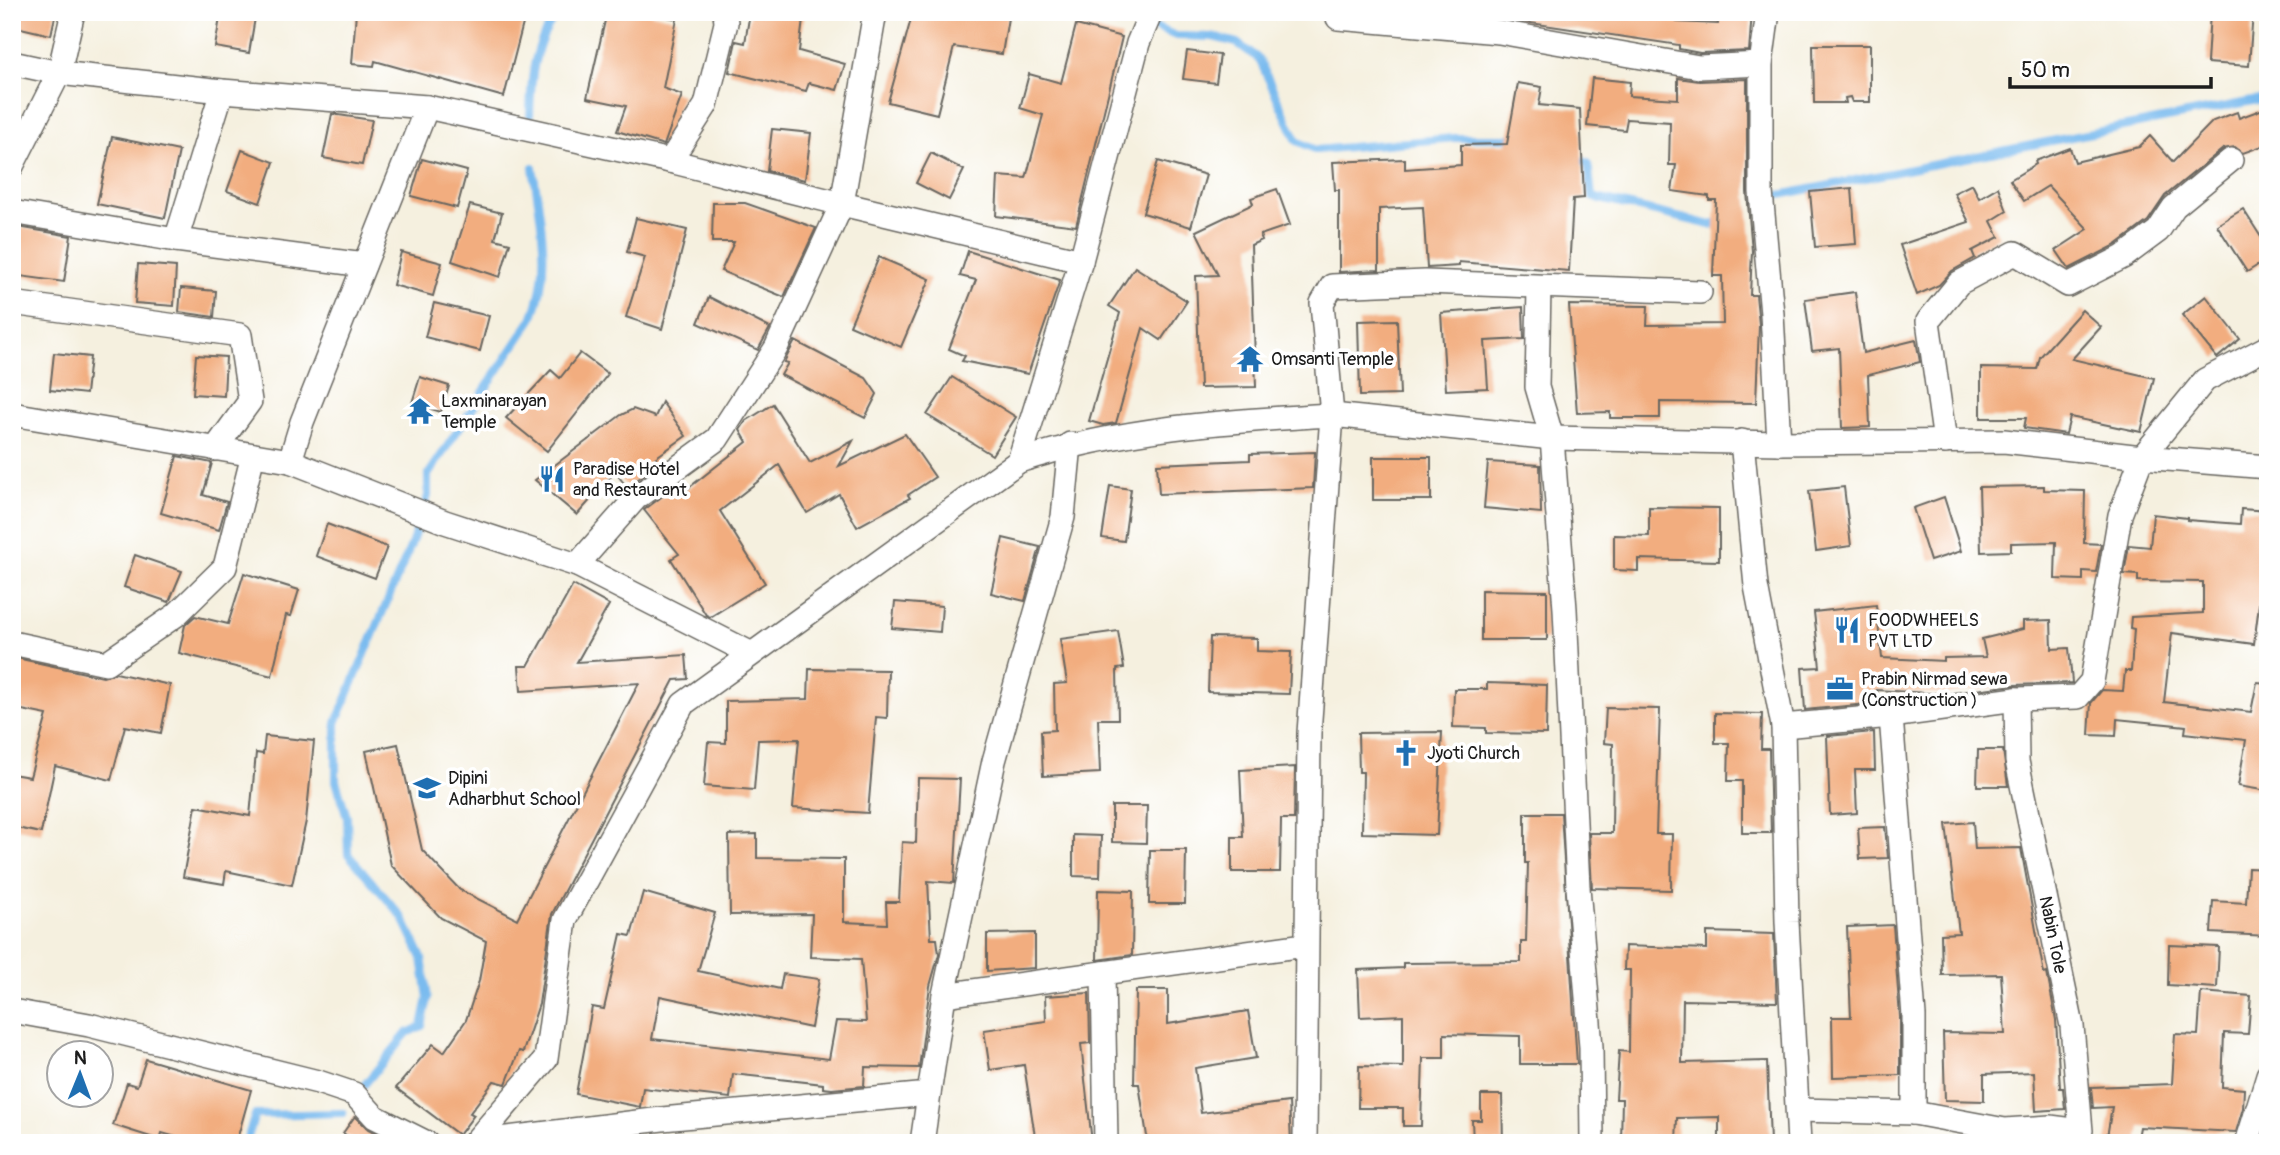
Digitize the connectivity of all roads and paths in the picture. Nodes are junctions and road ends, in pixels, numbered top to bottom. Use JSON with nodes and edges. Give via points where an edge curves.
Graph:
{"nodes":[{"id":1,"x":72,"y":12,"type":"edge"},
{"id":2,"x":725,"y":12,"type":"edge"},
{"id":3,"x":875,"y":12,"type":"edge"},
{"id":4,"x":1151,"y":12,"type":"edge"},
{"id":5,"x":1768,"y":12,"type":"edge"},
{"id":6,"x":1338,"y":18,"type":"dead end"},
{"id":7,"x":1498,"y":22,"type":"edge"},
{"id":8,"x":12,"y":64,"type":"edge"},
{"id":9,"x":1761,"y":64,"type":"junction"},
{"id":10,"x":59,"y":72,"type":"junction"},
{"id":11,"x":222,"y":91,"type":"junction"},
{"id":12,"x":427,"y":107,"type":"junction"},
{"id":13,"x":670,"y":160,"type":"junction"},
{"id":14,"x":2231,"y":160,"type":"dead end"},
{"id":15,"x":12,"y":166,"type":"edge"},
{"id":16,"x":842,"y":204,"type":"junction"},
{"id":17,"x":12,"y":212,"type":"edge"},
{"id":18,"x":176,"y":240,"type":"junction"},
{"id":19,"x":1081,"y":261,"type":"junction"},
{"id":20,"x":364,"y":265,"type":"junction"},
{"id":21,"x":1539,"y":287,"type":"junction"},
{"id":22,"x":1700,"y":292,"type":"dead end"},
{"id":23,"x":12,"y":303,"type":"edge"},
{"id":24,"x":2268,"y":346,"type":"edge"},
{"id":25,"x":12,"y":414,"type":"edge"},
{"id":26,"x":1332,"y":415,"type":"junction"},
{"id":27,"x":1552,"y":438,"type":"junction"},
{"id":28,"x":1742,"y":441,"type":"junction"},
{"id":29,"x":1945,"y":442,"type":"junction"},
{"id":30,"x":1779,"y":443,"type":"junction"},
{"id":31,"x":1070,"y":444,"type":"junction"},
{"id":32,"x":215,"y":449,"type":"junction"},
{"id":33,"x":253,"y":454,"type":"junction"},
{"id":34,"x":2142,"y":457,"type":"junction"},
{"id":35,"x":290,"y":461,"type":"junction"},
{"id":36,"x":1019,"y":461,"type":"junction"},
{"id":37,"x":2268,"y":467,"type":"edge"},
{"id":38,"x":577,"y":565,"type":"junction"},
{"id":39,"x":12,"y":643,"type":"edge"},
{"id":40,"x":750,"y":653,"type":"junction"},
{"id":41,"x":2016,"y":699,"type":"junction"},
{"id":42,"x":1891,"y":716,"type":"junction"},
{"id":43,"x":1783,"y":726,"type":"junction"},
{"id":44,"x":1305,"y":945,"type":"junction"},
{"id":45,"x":1103,"y":972,"type":"junction"},
{"id":46,"x":944,"y":995,"type":"junction"},
{"id":47,"x":12,"y":1011,"type":"edge"},
{"id":48,"x":2268,"y":1075,"type":"edge"},
{"id":49,"x":929,"y":1094,"type":"junction"},
{"id":50,"x":1798,"y":1110,"type":"junction"},
{"id":51,"x":1914,"y":1113,"type":"junction"},
{"id":52,"x":475,"y":1142,"type":"edge"},
{"id":53,"x":427,"y":1143,"type":"edge"},
{"id":54,"x":922,"y":1143,"type":"edge"},
{"id":55,"x":1106,"y":1143,"type":"edge"},
{"id":56,"x":1305,"y":1143,"type":"edge"},
{"id":57,"x":1592,"y":1143,"type":"edge"},
{"id":58,"x":1799,"y":1143,"type":"edge"},
{"id":59,"x":2246,"y":1143,"type":"edge"}],
"edges":[{"from":1,"to":10,"type":"street"},
{"from":2,"to":13,"type":"street","via":[[706,105]]},
{"from":3,"to":16,"type":"street"},
{"from":4,"to":19,"type":"street","via":[[1138,43]]},
{"from":5,"to":9,"type":"street"},
{"from":6,"to":7,"type":"street"},
{"from":7,"to":9,"type":"street","via":[[1699,67]]},
{"from":8,"to":10,"type":"street"},
{"from":9,"to":30,"type":"street","via":[[1760,192]]},
{"from":10,"to":11,"type":"street"},
{"from":10,"to":15,"type":"street"},
{"from":11,"to":12,"type":"street"},
{"from":11,"to":18,"type":"street"},
{"from":12,"to":13,"type":"street"},
{"from":12,"to":20,"type":"street"},
{"from":13,"to":16,"type":"street"},
{"from":14,"to":29,"type":"street","via":[[2174,207],[2158,231],[2123,257],[2068,285],[2015,253],[1959,284],[1928,321]]},
{"from":16,"to":19,"type":"street"},
{"from":16,"to":38,"type":"street","via":[[776,348],[717,439],[636,498]]},
{"from":17,"to":18,"type":"street"},
{"from":18,"to":20,"type":"street"},
{"from":19,"to":36,"type":"street"},
{"from":20,"to":35,"type":"street"},
{"from":21,"to":22,"type":"street"},
{"from":21,"to":26,"type":"street","via":[[1425,282],[1332,286],[1322,303]]},
{"from":21,"to":27,"type":"street","via":[[1537,387]]},
{"from":23,"to":32,"type":"street","via":[[240,335],[250,401]]},
{"from":24,"to":34,"type":"street","via":[[2205,380]]},
{"from":25,"to":32,"type":"street"},
{"from":26,"to":27,"type":"street"},
{"from":26,"to":31,"type":"street","via":[[1199,422]]},
{"from":26,"to":44,"type":"street","via":[[1310,733]]},
{"from":27,"to":28,"type":"street"},
{"from":27,"to":57,"type":"street","via":[[1591,1047]]},
{"from":28,"to":30,"type":"street"},
{"from":28,"to":43,"type":"street","via":[[1756,586]]},
{"from":29,"to":30,"type":"street"},
{"from":29,"to":34,"type":"street","via":[[2004,441]]},
{"from":31,"to":36,"type":"street"},
{"from":31,"to":46,"type":"street","via":[[1063,517],[994,761]]},
{"from":32,"to":33,"type":"street"},
{"from":33,"to":35,"type":"street"},
{"from":33,"to":39,"type":"street","via":[[225,567],[176,615],[106,663]]},
{"from":34,"to":37,"type":"street"},
{"from":34,"to":41,"type":"street","via":[[2120,515],[2092,681],[2078,697]]},
{"from":35,"to":38,"type":"street","via":[[445,522]]},
{"from":36,"to":40,"type":"street"},
{"from":38,"to":40,"type":"street"},
{"from":40,"to":52,"type":"street","via":[[683,704],[565,920],[546,1059]]},
{"from":41,"to":42,"type":"street"},
{"from":41,"to":51,"type":"street","name":"Nabin Tole","via":[[2017,761],[2072,1026],[2081,1131],[2050,1127],[2004,1130]]},
{"from":42,"to":43,"type":"street"},
{"from":42,"to":51,"type":"street","via":[[1914,1016]]},
{"from":43,"to":50,"type":"street","via":[[1787,922]]},
{"from":44,"to":45,"type":"street"},
{"from":44,"to":56,"type":"street"},
{"from":45,"to":46,"type":"street"},
{"from":45,"to":55,"type":"street"},
{"from":46,"to":49,"type":"street"},
{"from":47,"to":53,"type":"street","via":[[89,1025],[318,1082],[354,1094],[375,1117]]},
{"from":48,"to":59,"type":"street"},
{"from":49,"to":52,"type":"street"},
{"from":49,"to":54,"type":"street"},
{"from":50,"to":51,"type":"street","name":"Nabin Tole"},
{"from":50,"to":58,"type":"street"}]}
